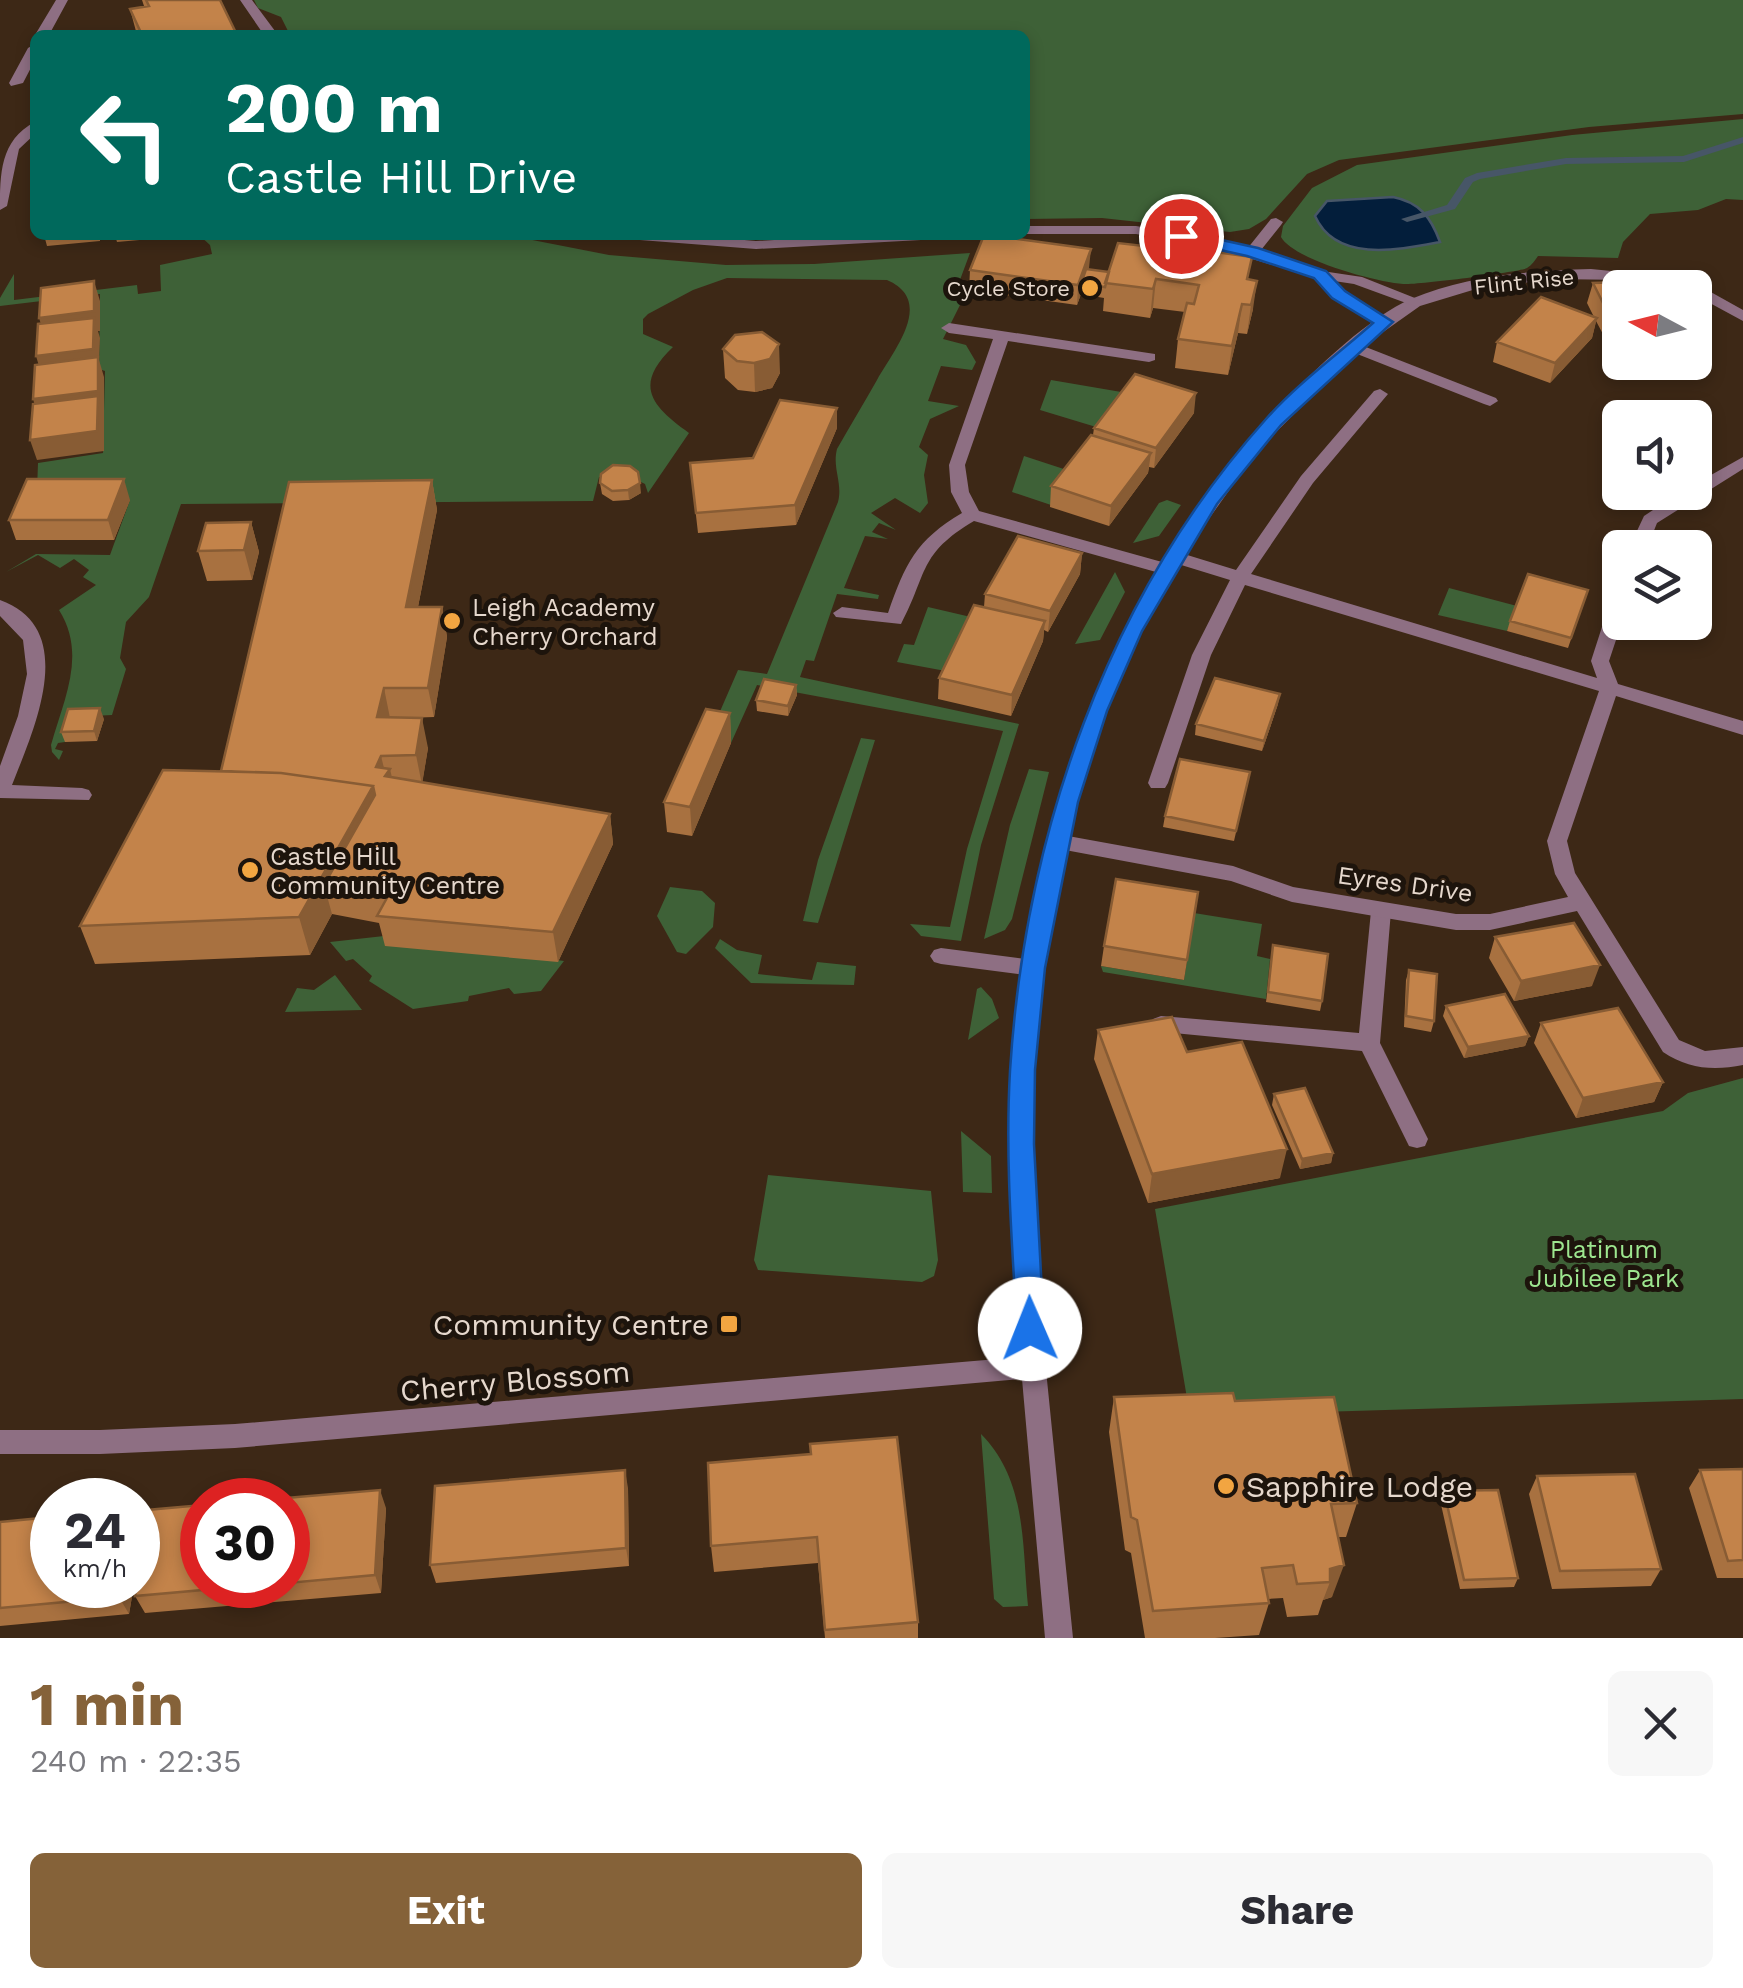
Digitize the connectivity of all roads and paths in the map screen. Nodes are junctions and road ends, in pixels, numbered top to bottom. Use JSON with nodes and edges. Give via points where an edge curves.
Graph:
{"nodes":[{"id":1,"x":62,"y":0,"type":"edge"},
{"id":2,"x":246,"y":0,"type":"edge"},
{"id":3,"x":45,"y":30,"type":"edge"},
{"id":4,"x":267,"y":30,"type":"edge"},
{"id":5,"x":30,"y":57,"type":"edge"},
{"id":6,"x":16,"y":83,"type":"dead end"},
{"id":7,"x":30,"y":131,"type":"edge"},
{"id":8,"x":0,"y":206,"type":"edge"},
{"id":9,"x":1276,"y":222,"type":"dead end"},
{"id":10,"x":1030,"y":230,"type":"edge"},
{"id":11,"x":692,"y":240,"type":"edge"},
{"id":12,"x":848,"y":240,"type":"edge"},
{"id":13,"x":1252,"y":252,"type":"junction"},
{"id":14,"x":1320,"y":274,"type":"junction"},
{"id":15,"x":1602,"y":276,"type":"edge"},
{"id":16,"x":1712,"y":299,"type":"edge"},
{"id":17,"x":1417,"y":302,"type":"junction"},
{"id":18,"x":1743,"y":316,"type":"edge"},
{"id":19,"x":1384,"y":322,"type":"junction"},
{"id":20,"x":949,"y":328,"type":"dead end"},
{"id":21,"x":1002,"y":336,"type":"junction"},
{"id":22,"x":1352,"y":347,"type":"junction"},
{"id":23,"x":1150,"y":357,"type":"dead end"},
{"id":24,"x":1380,"y":394,"type":"dead end"},
{"id":25,"x":1490,"y":401,"type":"dead end"},
{"id":26,"x":1743,"y":462,"type":"edge"},
{"id":27,"x":1712,"y":481,"type":"edge"},
{"id":28,"x":1666,"y":510,"type":"edge"},
{"id":29,"x":972,"y":515,"type":"junction"},
{"id":30,"x":1646,"y":530,"type":"edge"},
{"id":31,"x":1170,"y":563,"type":"junction"},
{"id":32,"x":1241,"y":576,"type":"junction"},
{"id":33,"x":3,"y":612,"type":"edge"},
{"id":34,"x":842,"y":613,"type":"dead end"},
{"id":35,"x":1606,"y":640,"type":"edge"},
{"id":36,"x":1608,"y":690,"type":"junction"},
{"id":37,"x":1743,"y":728,"type":"edge"},
{"id":38,"x":1158,"y":783,"type":"dead end"},
{"id":39,"x":0,"y":791,"type":"edge"},
{"id":40,"x":82,"y":795,"type":"dead end"},
{"id":41,"x":1057,"y":841,"type":"junction"},
{"id":42,"x":1582,"y":902,"type":"junction"},
{"id":43,"x":1381,"y":911,"type":"junction"},
{"id":44,"x":941,"y":956,"type":"dead end"},
{"id":45,"x":1033,"y":968,"type":"junction"},
{"id":46,"x":1161,"y":1024,"type":"edge"},
{"id":47,"x":1369,"y":1044,"type":"junction"},
{"id":48,"x":1743,"y":1056,"type":"edge"},
{"id":49,"x":1417,"y":1139,"type":"dead end"},
{"id":50,"x":1034,"y":1367,"type":"junction"},
{"id":51,"x":0,"y":1442,"type":"edge"},
{"id":52,"x":1059,"y":1638,"type":"edge"}],
"edges":[{"from":1,"to":3,"type":"street"},
{"from":2,"to":4,"type":"street"},
{"from":5,"to":6,"type":"street"},
{"from":7,"to":8,"type":"street","via":[[12,148]]},
{"from":9,"to":13,"type":"street"},
{"from":10,"to":13,"type":"street","via":[[1136,230]]},
{"from":11,"to":12,"type":"street"},
{"from":13,"to":14,"type":"street"},
{"from":14,"to":17,"type":"street"},
{"from":14,"to":19,"type":"street","via":[[1338,295]]},
{"from":15,"to":17,"type":"street","name":"Flint Rise","via":[[1530,277]]},
{"from":16,"to":18,"type":"street","name":"Flint Rise"},
{"from":17,"to":19,"type":"street","name":"Flint Rise"},
{"from":19,"to":22,"type":"street","name":"Flint Rise"},
{"from":20,"to":21,"type":"street"},
{"from":21,"to":23,"type":"street"},
{"from":21,"to":29,"type":"street","via":[[957,465]]},
{"from":22,"to":25,"type":"street"},
{"from":22,"to":31,"type":"street","name":"Flint Rise","via":[[1250,450]]},
{"from":24,"to":32,"type":"street","via":[[1287,501]]},
{"from":26,"to":27,"type":"street"},
{"from":28,"to":30,"type":"street"},
{"from":29,"to":31,"type":"street"},
{"from":29,"to":34,"type":"street","via":[[939,533],[918,555],[896,620]]},
{"from":31,"to":32,"type":"street"},
{"from":31,"to":41,"type":"street","name":"Flint Rise","via":[[1096,711]]},
{"from":32,"to":36,"type":"street"},
{"from":32,"to":38,"type":"street","via":[[1208,638]]},
{"from":33,"to":39,"type":"street","via":[[22,624],[38,660]]},
{"from":35,"to":36,"type":"street","via":[[1600,658]]},
{"from":36,"to":37,"type":"street"},
{"from":36,"to":42,"type":"street","via":[[1557,841],[1565,874]]},
{"from":39,"to":40,"type":"street"},
{"from":41,"to":43,"type":"street","name":"Eyres Drive","via":[[1227,872],[1292,894]]},
{"from":41,"to":45,"type":"street","name":"Flint Rise"},
{"from":42,"to":43,"type":"street","name":"Eyres Drive","via":[[1472,924]]},
{"from":42,"to":48,"type":"street","via":[[1671,1046],[1707,1060]]},
{"from":43,"to":47,"type":"street"},
{"from":44,"to":45,"type":"street"},
{"from":45,"to":50,"type":"street","name":"Flint Rise","via":[[1021,1144]]},
{"from":46,"to":47,"type":"street"},
{"from":47,"to":49,"type":"street"},
{"from":50,"to":51,"type":"street","name":"Cherry Blossom","via":[[235,1436]]},
{"from":50,"to":52,"type":"street","name":"Flint Rise"}]}
